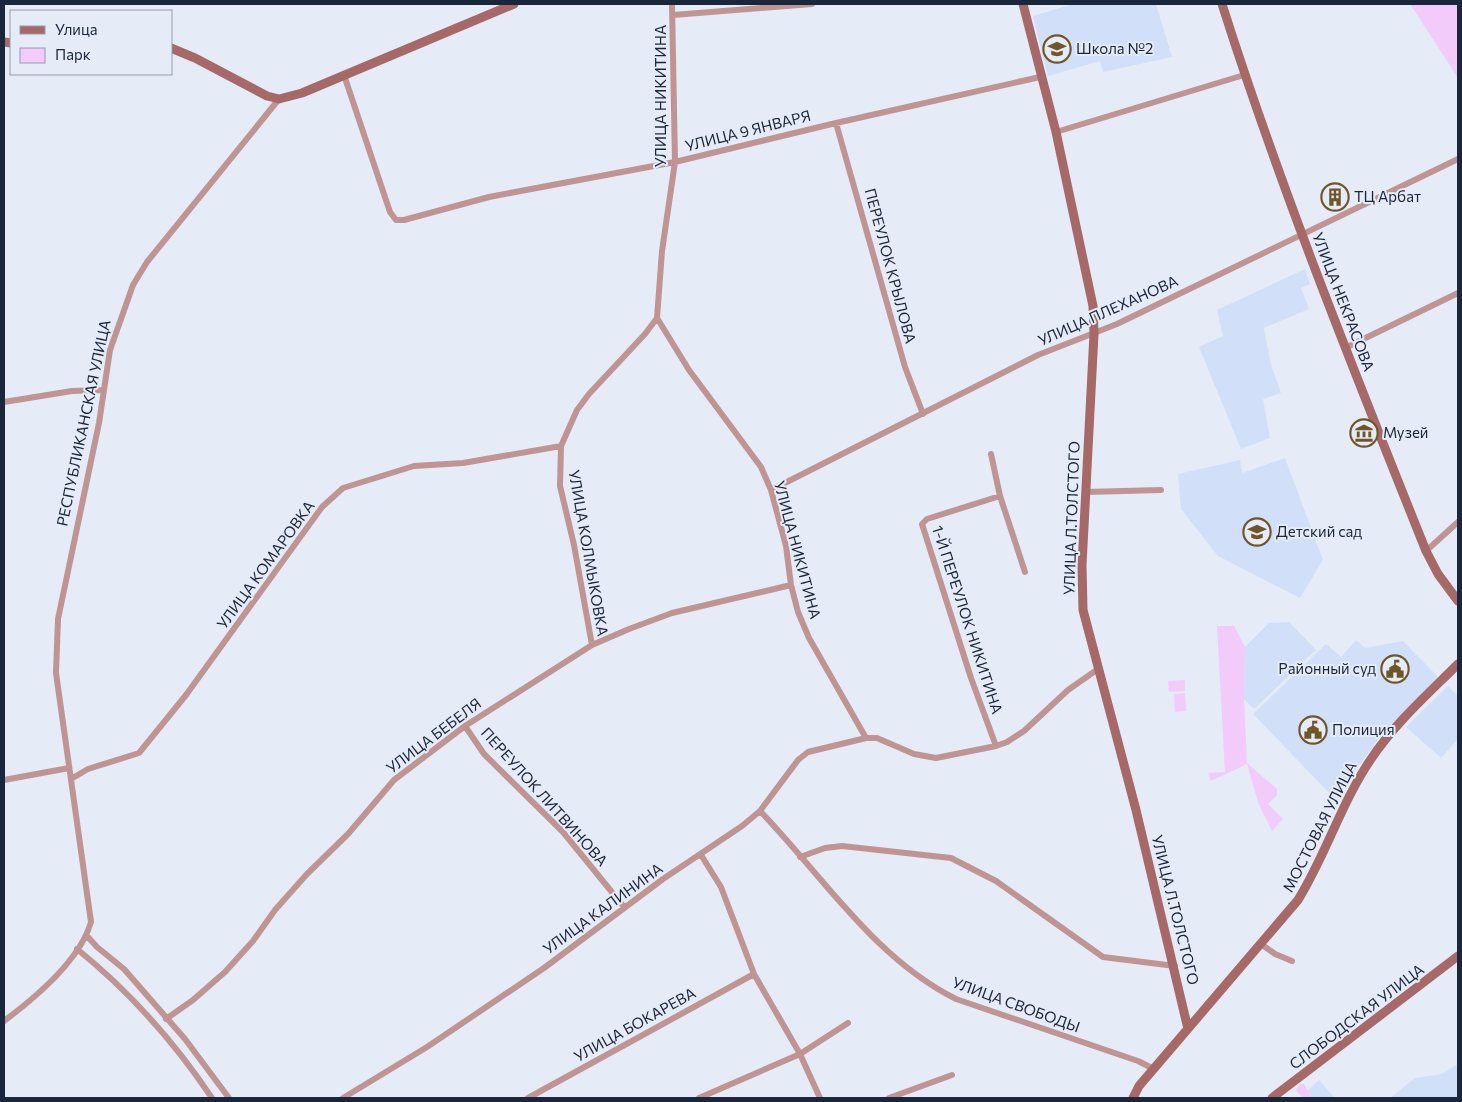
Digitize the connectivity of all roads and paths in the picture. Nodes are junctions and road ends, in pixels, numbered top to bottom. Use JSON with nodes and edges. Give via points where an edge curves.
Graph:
{"nodes":[{"id":1,"x":514,"y":4,"type":"edge"},
{"id":2,"x":672,"y":4,"type":"edge"},
{"id":3,"x":812,"y":4,"type":"edge"},
{"id":4,"x":1023,"y":4,"type":"edge"},
{"id":5,"x":1222,"y":4,"type":"edge"},
{"id":6,"x":673,"y":15,"type":"junction"},
{"id":7,"x":172,"y":48,"type":"edge"},
{"id":8,"x":344,"y":75,"type":"junction"},
{"id":9,"x":1244,"y":75,"type":"junction"},
{"id":10,"x":1040,"y":78,"type":"junction"},
{"id":11,"x":279,"y":99,"type":"junction"},
{"id":12,"x":836,"y":123,"type":"junction"},
{"id":13,"x":1056,"y":132,"type":"junction"},
{"id":14,"x":1458,"y":159,"type":"edge"},
{"id":15,"x":676,"y":162,"type":"junction"},
{"id":16,"x":1303,"y":234,"type":"junction"},
{"id":17,"x":1458,"y":293,"type":"edge"},
{"id":18,"x":656,"y":318,"type":"junction"},
{"id":19,"x":1094,"y":334,"type":"junction"},
{"id":20,"x":1345,"y":348,"type":"junction"},
{"id":21,"x":103,"y":390,"type":"junction"},
{"id":22,"x":4,"y":402,"type":"edge"},
{"id":23,"x":923,"y":414,"type":"junction"},
{"id":24,"x":561,"y":446,"type":"junction"},
{"id":25,"x":992,"y":454,"type":"dead end"},
{"id":26,"x":771,"y":490,"type":"junction"},
{"id":27,"x":1161,"y":490,"type":"dead end"},
{"id":28,"x":1086,"y":492,"type":"junction"},
{"id":29,"x":1000,"y":496,"type":"junction"},
{"id":30,"x":1458,"y":522,"type":"edge"},
{"id":31,"x":1426,"y":552,"type":"junction"},
{"id":32,"x":1025,"y":572,"type":"dead end"},
{"id":33,"x":791,"y":585,"type":"junction"},
{"id":34,"x":1458,"y":601,"type":"edge"},
{"id":35,"x":592,"y":646,"type":"junction"},
{"id":36,"x":1458,"y":664,"type":"edge"},
{"id":37,"x":1098,"y":669,"type":"junction"},
{"id":38,"x":465,"y":726,"type":"junction"},
{"id":39,"x":866,"y":738,"type":"junction"},
{"id":40,"x":996,"y":746,"type":"junction"},
{"id":41,"x":70,"y":768,"type":"junction"},
{"id":42,"x":71,"y":779,"type":"junction"},
{"id":43,"x":4,"y":780,"type":"edge"},
{"id":44,"x":760,"y":811,"type":"junction"},
{"id":45,"x":701,"y":855,"type":"junction"},
{"id":46,"x":800,"y":856,"type":"junction"},
{"id":47,"x":624,"y":907,"type":"junction"},
{"id":48,"x":87,"y":936,"type":"junction"},
{"id":49,"x":1261,"y":944,"type":"junction"},
{"id":50,"x":78,"y":949,"type":"junction"},
{"id":51,"x":1458,"y":956,"type":"edge"},
{"id":52,"x":1292,"y":961,"type":"dead end"},
{"id":53,"x":1175,"y":966,"type":"junction"},
{"id":54,"x":754,"y":974,"type":"junction"},
{"id":55,"x":166,"y":1019,"type":"junction"},
{"id":56,"x":4,"y":1021,"type":"edge"},
{"id":57,"x":848,"y":1023,"type":"dead end"},
{"id":58,"x":1188,"y":1029,"type":"junction"},
{"id":59,"x":800,"y":1054,"type":"junction"},
{"id":60,"x":1154,"y":1069,"type":"junction"},
{"id":61,"x":952,"y":1075,"type":"dead end"},
{"id":62,"x":212,"y":1098,"type":"edge"},
{"id":63,"x":229,"y":1098,"type":"edge"},
{"id":64,"x":343,"y":1098,"type":"edge"},
{"id":65,"x":528,"y":1098,"type":"edge"},
{"id":66,"x":699,"y":1098,"type":"edge"},
{"id":67,"x":820,"y":1098,"type":"edge"},
{"id":68,"x":890,"y":1098,"type":"edge"},
{"id":69,"x":1133,"y":1098,"type":"edge"},
{"id":70,"x":1272,"y":1098,"type":"edge"}],
"edges":[{"from":1,"to":8,"type":"street"},
{"from":2,"to":6,"type":"street","name":"УЛИЦА НИКИТИНА"},
{"from":3,"to":6,"type":"street"},
{"from":4,"to":10,"type":"street","name":"УЛИЦА Л.ТОЛСТОГО"},
{"from":5,"to":9,"type":"street","name":"УЛИЦА НЕКРАСОВА"},
{"from":6,"to":15,"type":"street","name":"УЛИЦА НИКИТИНА"},
{"from":7,"to":11,"type":"street"},
{"from":8,"to":11,"type":"street"},
{"from":8,"to":15,"type":"street","name":"УЛИЦА 9 ЯНВАРЯ","via":[[390,212],[396,220],[489,197]]},
{"from":9,"to":13,"type":"street"},
{"from":9,"to":16,"type":"street","name":"УЛИЦА НЕКРАСОВА"},
{"from":10,"to":12,"type":"street","name":"УЛИЦА 9 ЯНВАРЯ"},
{"from":10,"to":13,"type":"street","name":"УЛИЦА Л.ТОЛСТОГО"},
{"from":11,"to":21,"type":"street","name":"РЕСПУБЛИКАНСКАЯ УЛИЦА","via":[[147,262],[133,285],[110,350]]},
{"from":12,"to":15,"type":"street","name":"УЛИЦА 9 ЯНВАРЯ"},
{"from":12,"to":23,"type":"street","name":"ПЕРЕУЛОК КРЫЛОВА","via":[[905,367]]},
{"from":13,"to":19,"type":"street","name":"УЛИЦА Л.ТОЛСТОГО","via":[[1088,280]]},
{"from":14,"to":16,"type":"street","name":"УЛИЦА ПЛЕХАНОВА"},
{"from":15,"to":18,"type":"street","name":"УЛИЦА НИКИТИНА","via":[[662,251]]},
{"from":16,"to":19,"type":"street","name":"УЛИЦА ПЛЕХАНОВА"},
{"from":16,"to":20,"type":"street","name":"УЛИЦА НЕКРАСОВА"},
{"from":17,"to":20,"type":"street"},
{"from":18,"to":24,"type":"street","name":"УЛИЦА КОЛМЫКОВКА","via":[[583,402]]},
{"from":18,"to":26,"type":"street","name":"УЛИЦА НИКИТИНА","via":[[688,370],[761,467]]},
{"from":19,"to":23,"type":"street","name":"УЛИЦА ПЛЕХАНОВА","via":[[1038,355]]},
{"from":19,"to":28,"type":"street","name":"УЛИЦА Л.ТОЛСТОГО"},
{"from":20,"to":31,"type":"street","name":"УЛИЦА НЕКРАСОВА"},
{"from":21,"to":22,"type":"street","via":[[55,393]]},
{"from":21,"to":41,"type":"street","name":"РЕСПУБЛИКАНСКАЯ УЛИЦА","via":[[58,618],[56,673]]},
{"from":23,"to":26,"type":"street","name":"УЛИЦА ПЛЕХАНОВА"},
{"from":24,"to":35,"type":"street","name":"УЛИЦА КОЛМЫКОВКА","via":[[560,486]]},
{"from":24,"to":42,"type":"street","name":"УЛИЦА КОМАРОВКА","via":[[463,463],[414,466],[343,488],[322,507],[186,695],[139,752],[88,769]]},
{"from":25,"to":29,"type":"street"},
{"from":26,"to":33,"type":"street","name":"УЛИЦА НИКИТИНА","via":[[786,546]]},
{"from":27,"to":28,"type":"street"},
{"from":28,"to":37,"type":"street","name":"УЛИЦА Л.ТОЛСТОГО","via":[[1083,610]]},
{"from":29,"to":32,"type":"street"},
{"from":29,"to":40,"type":"street","name":"1-Й ПЕРЕУЛОК НИКИТИНА","via":[[927,519],[922,524]]},
{"from":30,"to":31,"type":"street"},
{"from":31,"to":34,"type":"street","name":"УЛИЦА НЕКРАСОВА"},
{"from":33,"to":35,"type":"street","name":"УЛИЦА БЕБЕЛЯ","via":[[672,613]]},
{"from":33,"to":39,"type":"street","name":"УЛИЦА НИКИТИНА","via":[[809,638]]},
{"from":35,"to":38,"type":"street","name":"УЛИЦА БЕБЕЛЯ"},
{"from":36,"to":49,"type":"street","name":"МОСТОВАЯ УЛИЦА","via":[[1371,758],[1354,786],[1312,877],[1298,900]]},
{"from":37,"to":40,"type":"street","via":[[1068,690],[1024,731]]},
{"from":37,"to":53,"type":"street","name":"УЛИЦА Л.ТОЛСТОГО"},
{"from":38,"to":47,"type":"street","name":"ПЕРЕУЛОК ЛИТВИНОВА","via":[[484,754],[563,832]]},
{"from":38,"to":55,"type":"street","name":"УЛИЦА БЕБЕЛЯ","via":[[394,780],[282,903],[225,972]]},
{"from":39,"to":40,"type":"street","via":[[877,738],[914,754],[936,758]]},
{"from":39,"to":44,"type":"street","name":"УЛИЦА КАЛИНИНА","via":[[808,752],[798,760]]},
{"from":41,"to":42,"type":"street","name":"РЕСПУБЛИКАНСКАЯ УЛИЦА"},
{"from":41,"to":43,"type":"street"},
{"from":42,"to":48,"type":"street","name":"РЕСПУБЛИКАНСКАЯ УЛИЦА","via":[[91,922]]},
{"from":44,"to":45,"type":"street","name":"УЛИЦА КАЛИНИНА"},
{"from":44,"to":46,"type":"street","name":"УЛИЦА СВОБОДЫ"},
{"from":45,"to":47,"type":"street","name":"УЛИЦА КАЛИНИНА"},
{"from":45,"to":54,"type":"street","via":[[721,887]]},
{"from":46,"to":53,"type":"street","via":[[842,846],[951,858],[996,881],[1103,957]]},
{"from":46,"to":60,"type":"street","name":"УЛИЦА СВОБОДЫ","via":[[858,922],[933,988]]},
{"from":47,"to":64,"type":"street","name":"УЛИЦА КАЛИНИНА","via":[[544,968],[427,1047]]},
{"from":48,"to":50,"type":"street","name":"РЕСПУБЛИКАНСКАЯ УЛИЦА"},
{"from":48,"to":55,"type":"street","via":[[124,969]]},
{"from":49,"to":52,"type":"street"},
{"from":49,"to":58,"type":"street","name":"МОСТОВАЯ УЛИЦА"},
{"from":50,"to":56,"type":"street","name":"РЕСПУБЛИКАНСКАЯ УЛИЦА","via":[[45,988]]},
{"from":50,"to":62,"type":"street","via":[[163,1033],[188,1062]]},
{"from":51,"to":70,"type":"street","name":"СЛОБОДСКАЯ УЛИЦА"},
{"from":53,"to":58,"type":"street","name":"УЛИЦА Л.ТОЛСТОГО"},
{"from":54,"to":59,"type":"street"},
{"from":54,"to":65,"type":"street","name":"УЛИЦА БОКАРЕВА"},
{"from":55,"to":63,"type":"street","via":[[199,1056]]},
{"from":57,"to":59,"type":"street"},
{"from":58,"to":60,"type":"street","name":"МОСТОВАЯ УЛИЦА"},
{"from":59,"to":66,"type":"street"},
{"from":59,"to":67,"type":"street"},
{"from":60,"to":69,"type":"street","name":"МОСТОВАЯ УЛИЦА"},
{"from":61,"to":68,"type":"street"}]}
